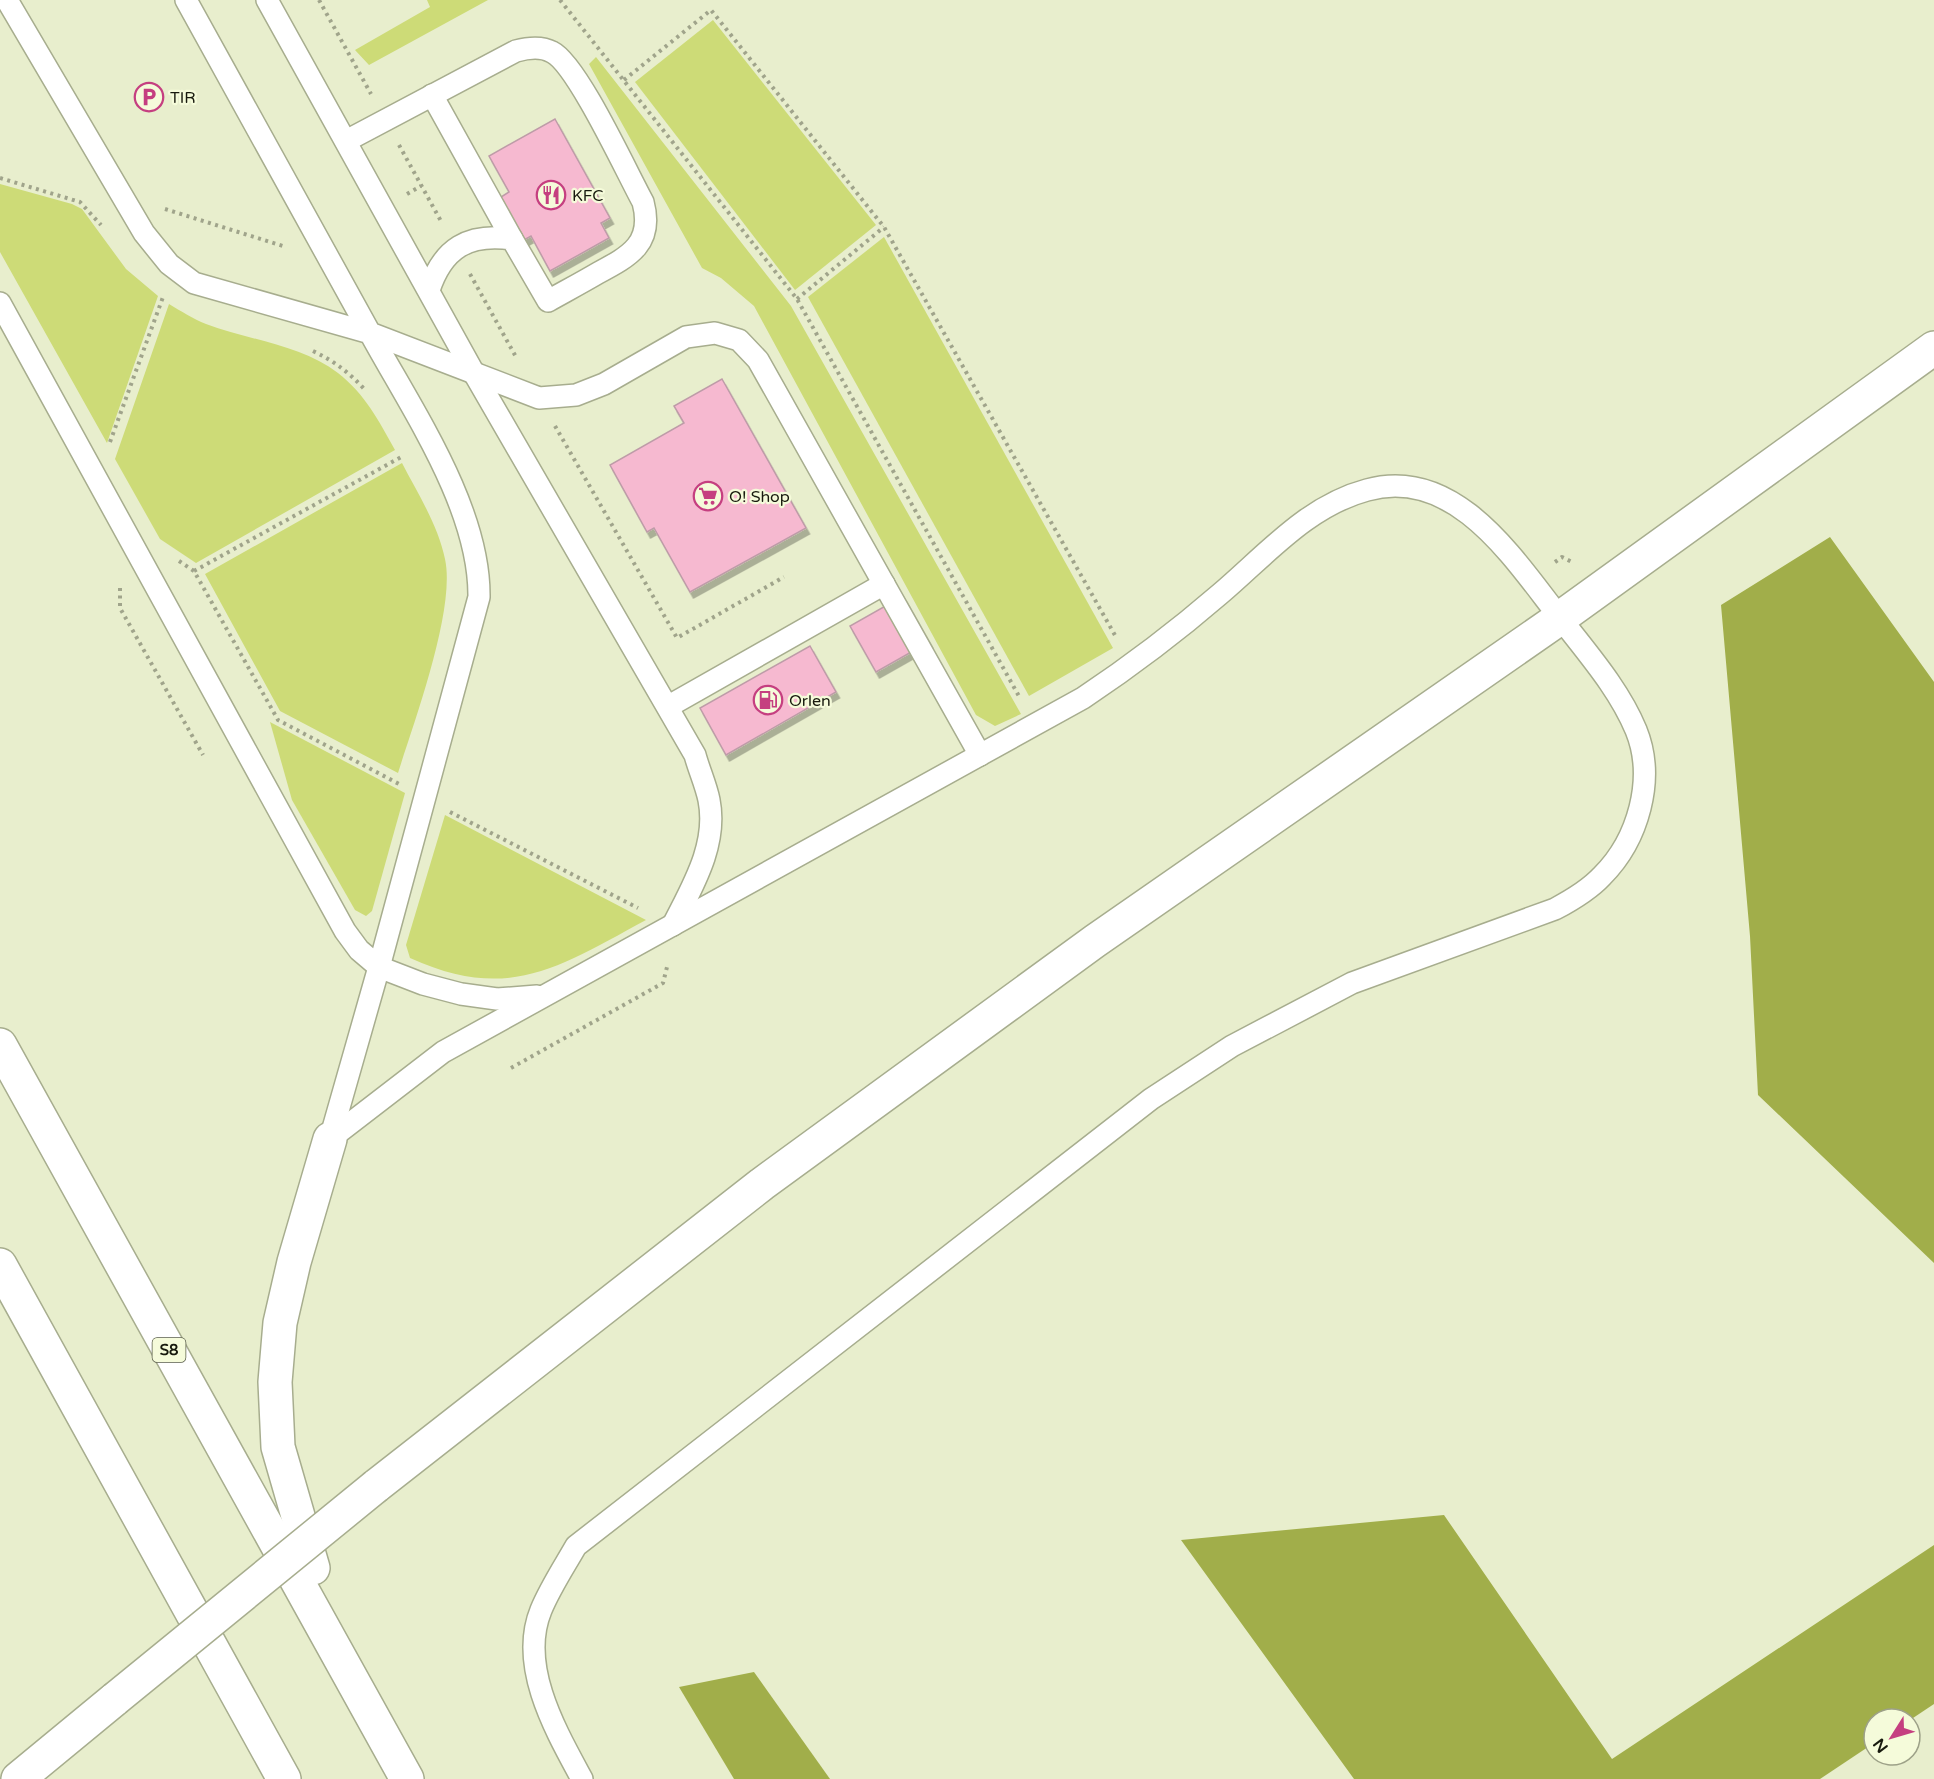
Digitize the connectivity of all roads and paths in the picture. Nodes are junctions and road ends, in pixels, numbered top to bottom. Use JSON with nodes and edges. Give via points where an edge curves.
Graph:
{"nodes":[{"id":1,"x":7,"y":0,"type":"edge"},
{"id":2,"x":186,"y":0,"type":"edge"},
{"id":3,"x":267,"y":0,"type":"edge"},
{"id":4,"x":319,"y":0,"type":"edge"},
{"id":5,"x":560,"y":0,"type":"edge"},
{"id":6,"x":624,"y":80,"type":"junction"},
{"id":7,"x":432,"y":95,"type":"junction"},
{"id":8,"x":386,"y":120,"type":"junction"},
{"id":9,"x":346,"y":141,"type":"junction"},
{"id":10,"x":0,"y":178,"type":"edge"},
{"id":11,"x":421,"y":186,"type":"junction"},
{"id":12,"x":383,"y":207,"type":"junction"},
{"id":13,"x":135,"y":216,"type":"junction"},
{"id":14,"x":884,"y":227,"type":"junction"},
{"id":15,"x":512,"y":239,"type":"junction"},
{"id":16,"x":456,"y":248,"type":"junction"},
{"id":17,"x":289,"y":250,"type":"dead end"},
{"id":18,"x":429,"y":290,"type":"junction"},
{"id":19,"x":170,"y":296,"type":"dead end"},
{"id":20,"x":797,"y":299,"type":"junction"},
{"id":21,"x":0,"y":303,"type":"edge"},
{"id":22,"x":370,"y":333,"type":"junction"},
{"id":23,"x":1934,"y":348,"type":"edge"},
{"id":24,"x":311,"y":350,"type":"dead end"},
{"id":25,"x":476,"y":375,"type":"junction"},
{"id":26,"x":369,"y":396,"type":"dead end"},
{"id":27,"x":539,"y":398,"type":"junction"},
{"id":28,"x":398,"y":445,"type":"dead end"},
{"id":29,"x":109,"y":446,"type":"dead end"},
{"id":30,"x":404,"y":455,"type":"junction"},
{"id":31,"x":409,"y":465,"type":"dead end"},
{"id":32,"x":174,"y":558,"type":"dead end"},
{"id":33,"x":194,"y":572,"type":"junction"},
{"id":34,"x":784,"y":577,"type":"dead end"},
{"id":35,"x":884,"y":584,"type":"junction"},
{"id":36,"x":1560,"y":618,"type":"junction"},
{"id":37,"x":1122,"y":647,"type":"dead end"},
{"id":38,"x":669,"y":706,"type":"junction"},
{"id":39,"x":1025,"y":707,"type":"dead end"},
{"id":40,"x":980,"y":755,"type":"junction"},
{"id":41,"x":405,"y":775,"type":"dead end"},
{"id":42,"x":424,"y":798,"type":"junction"},
{"id":43,"x":638,"y":908,"type":"dead end"},
{"id":44,"x":673,"y":925,"type":"junction"},
{"id":45,"x":379,"y":967,"type":"junction"},
{"id":46,"x":545,"y":995,"type":"junction"},
{"id":47,"x":0,"y":1045,"type":"edge"},
{"id":48,"x":330,"y":1139,"type":"junction"},
{"id":49,"x":2,"y":1269,"type":"edge"},
{"id":50,"x":339,"y":1656,"type":"junction"},
{"id":51,"x":18,"y":1779,"type":"edge"},
{"id":52,"x":284,"y":1779,"type":"edge"},
{"id":53,"x":407,"y":1779,"type":"edge"},
{"id":54,"x":582,"y":1779,"type":"edge"}],
"edges":[{"from":1,"to":13,"type":"lane"},
{"from":2,"to":22,"type":"lane"},
{"from":3,"to":9,"type":"lane"},
{"from":4,"to":8,"type":"path"},
{"from":5,"to":6,"type":"path"},
{"from":6,"to":14,"type":"path","via":[[711,10]]},
{"from":6,"to":20,"type":"path"},
{"from":7,"to":8,"type":"lane"},
{"from":7,"to":15,"type":"lane"},
{"from":7,"to":15,"type":"lane","via":[[516,51],[534,48],[552,52],[563,60],[579,84],[643,202],[647,218],[640,244],[631,255],[548,301]]},
{"from":8,"to":9,"type":"lane"},
{"from":8,"to":11,"type":"path"},
{"from":9,"to":12,"type":"lane"},
{"from":10,"to":13,"type":"path","via":[[80,202],[107,233]]},
{"from":11,"to":12,"type":"path"},
{"from":11,"to":16,"type":"path"},
{"from":12,"to":18,"type":"lane"},
{"from":13,"to":17,"type":"path","via":[[155,205],[285,245]]},
{"from":13,"to":22,"type":"lane","via":[[169,264],[194,283]]},
{"from":14,"to":20,"type":"path"},
{"from":14,"to":37,"type":"path"},
{"from":15,"to":16,"type":"lane","via":[[480,237]]},
{"from":16,"to":18,"type":"lane","via":[[439,266]]},
{"from":16,"to":27,"type":"path"},
{"from":18,"to":25,"type":"lane"},
{"from":19,"to":29,"type":"path","via":[[165,292]]},
{"from":20,"to":39,"type":"path"},
{"from":21,"to":45,"type":"lane","via":[[345,931]]},
{"from":22,"to":25,"type":"lane"},
{"from":22,"to":42,"type":"lane","via":[[445,471],[471,534],[479,569],[479,597]]},
{"from":23,"to":36,"type":"main road"},
{"from":24,"to":26,"type":"path","via":[[346,371]]},
{"from":25,"to":27,"type":"lane"},
{"from":25,"to":38,"type":"lane"},
{"from":27,"to":34,"type":"path","via":[[676,638]]},
{"from":27,"to":35,"type":"lane","via":[[576,395],[604,384],[686,337],[715,333],[739,340],[758,360]]},
{"from":28,"to":30,"type":"path"},
{"from":30,"to":31,"type":"path"},
{"from":30,"to":33,"type":"path"},
{"from":32,"to":33,"type":"path"},
{"from":33,"to":41,"type":"path","via":[[278,720],[402,786]]},
{"from":35,"to":38,"type":"lane"},
{"from":35,"to":40,"type":"lane"},
{"from":36,"to":40,"type":"lane","via":[[1483,523],[1448,499],[1408,487],[1369,489],[1331,503],[1301,522],[1149,654],[1083,698]]},
{"from":36,"to":51,"type":"main road","bridge":true,"via":[[1095,941],[771,1177],[376,1486]]},
{"from":36,"to":54,"type":"lane","via":[[1610,682],[1636,731],[1644,769],[1635,827],[1603,876],[1555,909],[1352,983],[1232,1046],[1151,1099],[576,1546],[540,1612],[534,1639],[548,1711]]},
{"from":38,"to":44,"type":"lane","via":[[695,755],[710,802],[709,836],[701,870]]},
{"from":40,"to":44,"type":"lane"},
{"from":42,"to":43,"type":"path"},
{"from":42,"to":45,"type":"lane"},
{"from":44,"to":46,"type":"lane"},
{"from":45,"to":46,"type":"lane","via":[[461,994],[497,999]]},
{"from":45,"to":48,"type":"lane"},
{"from":46,"to":48,"type":"lane","via":[[443,1052]]},
{"from":47,"to":50,"type":"main road","number":"S8"},
{"from":48,"to":50,"type":"main road","via":[[280,1323],[275,1382],[278,1447]]},
{"from":49,"to":52,"type":"main road"},
{"from":50,"to":53,"type":"main road","number":"S8"}]}
